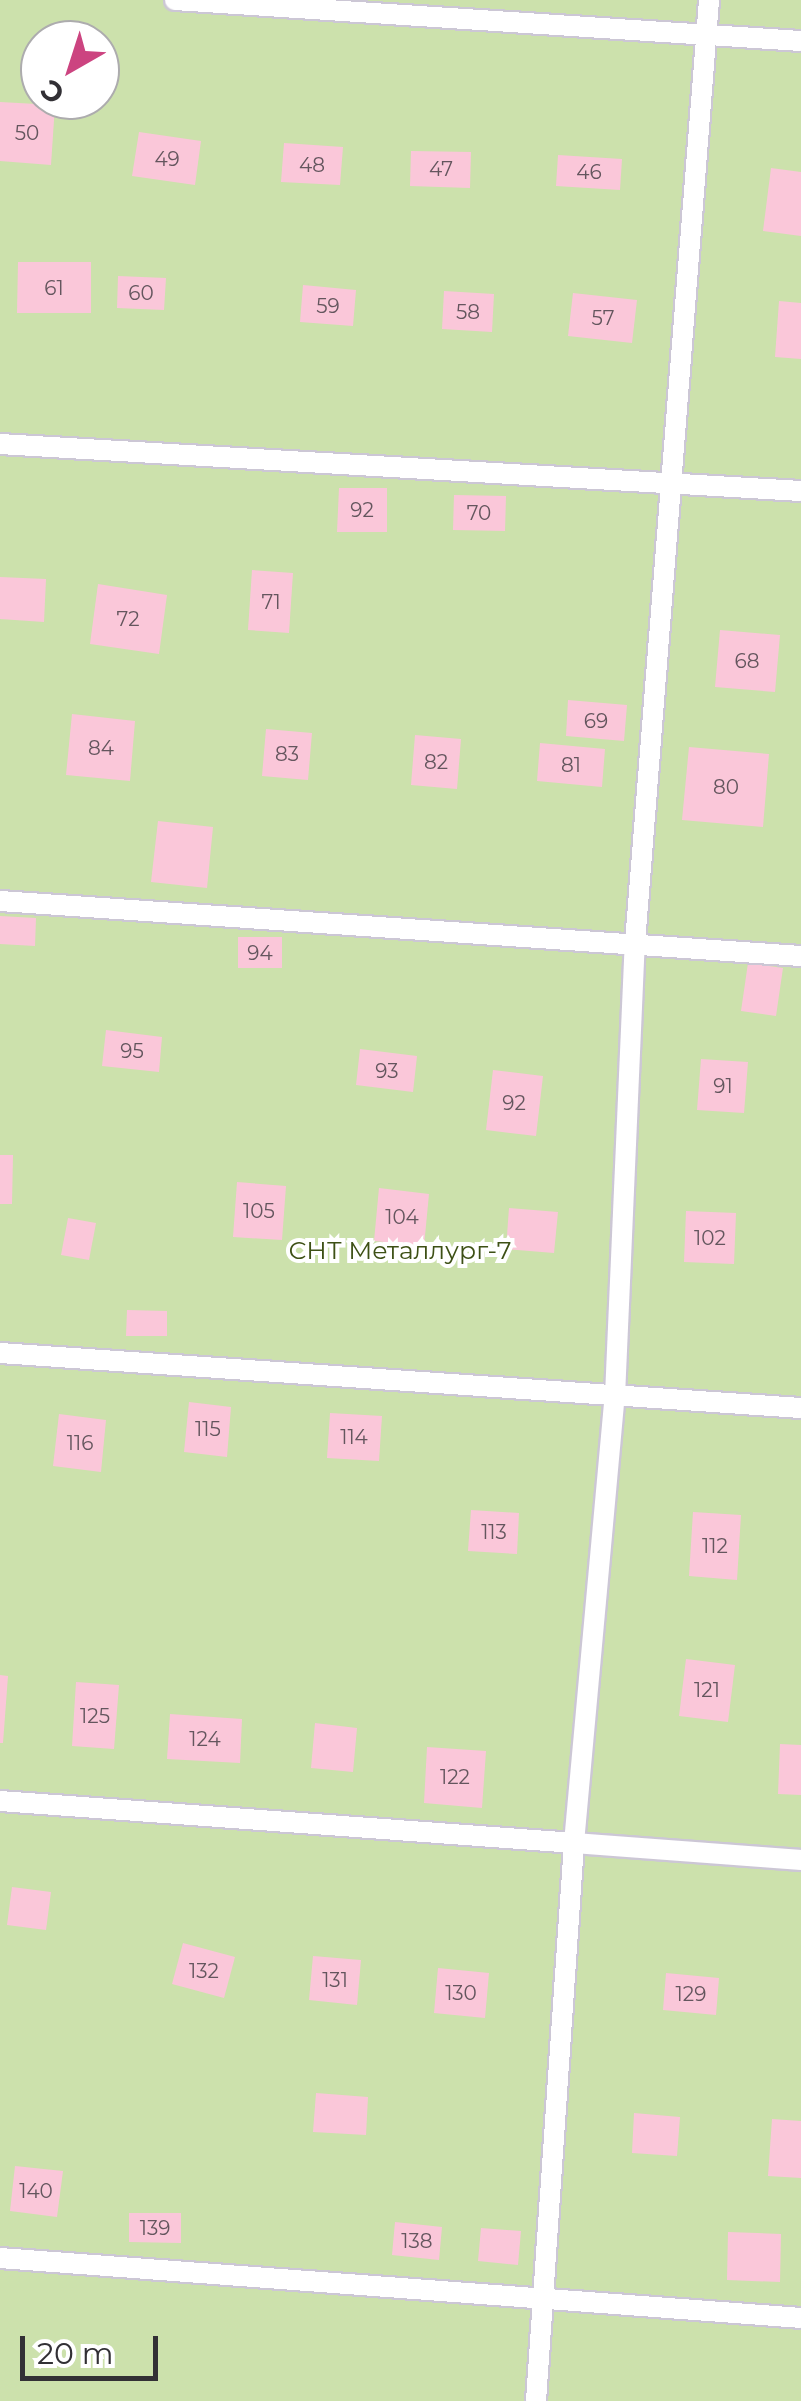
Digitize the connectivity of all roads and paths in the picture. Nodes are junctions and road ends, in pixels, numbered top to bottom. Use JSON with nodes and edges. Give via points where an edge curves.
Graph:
{"nodes":[{"id":1,"x":176,"y":0,"type":"edge"},
{"id":2,"x":709,"y":0,"type":"edge"},
{"id":3,"x":706,"y":35,"type":"junction"},
{"id":4,"x":801,"y":42,"type":"edge"},
{"id":5,"x":0,"y":444,"type":"edge"},
{"id":6,"x":670,"y":482,"type":"junction"},
{"id":7,"x":801,"y":492,"type":"edge"},
{"id":8,"x":0,"y":901,"type":"edge"},
{"id":9,"x":636,"y":944,"type":"junction"},
{"id":10,"x":801,"y":956,"type":"edge"},
{"id":11,"x":0,"y":1353,"type":"edge"},
{"id":12,"x":615,"y":1396,"type":"junction"},
{"id":13,"x":801,"y":1408,"type":"edge"},
{"id":14,"x":0,"y":1802,"type":"edge"},
{"id":15,"x":574,"y":1843,"type":"junction"},
{"id":16,"x":801,"y":1860,"type":"edge"},
{"id":17,"x":0,"y":2258,"type":"edge"},
{"id":18,"x":542,"y":2299,"type":"junction"},
{"id":19,"x":801,"y":2318,"type":"edge"},
{"id":20,"x":536,"y":2401,"type":"edge"}],
"edges":[{"from":1,"to":3,"type":"lane"},
{"from":2,"to":3,"type":"lane"},
{"from":3,"to":4,"type":"lane"},
{"from":3,"to":6,"type":"lane"},
{"from":5,"to":6,"type":"lane"},
{"from":6,"to":7,"type":"lane"},
{"from":6,"to":9,"type":"lane"},
{"from":8,"to":9,"type":"lane"},
{"from":9,"to":10,"type":"lane"},
{"from":9,"to":12,"type":"lane"},
{"from":11,"to":12,"type":"lane"},
{"from":12,"to":13,"type":"lane"},
{"from":12,"to":15,"type":"lane"},
{"from":14,"to":15,"type":"lane"},
{"from":15,"to":16,"type":"lane"},
{"from":15,"to":18,"type":"lane"},
{"from":17,"to":18,"type":"lane"},
{"from":18,"to":19,"type":"lane"},
{"from":18,"to":20,"type":"lane"}]}
